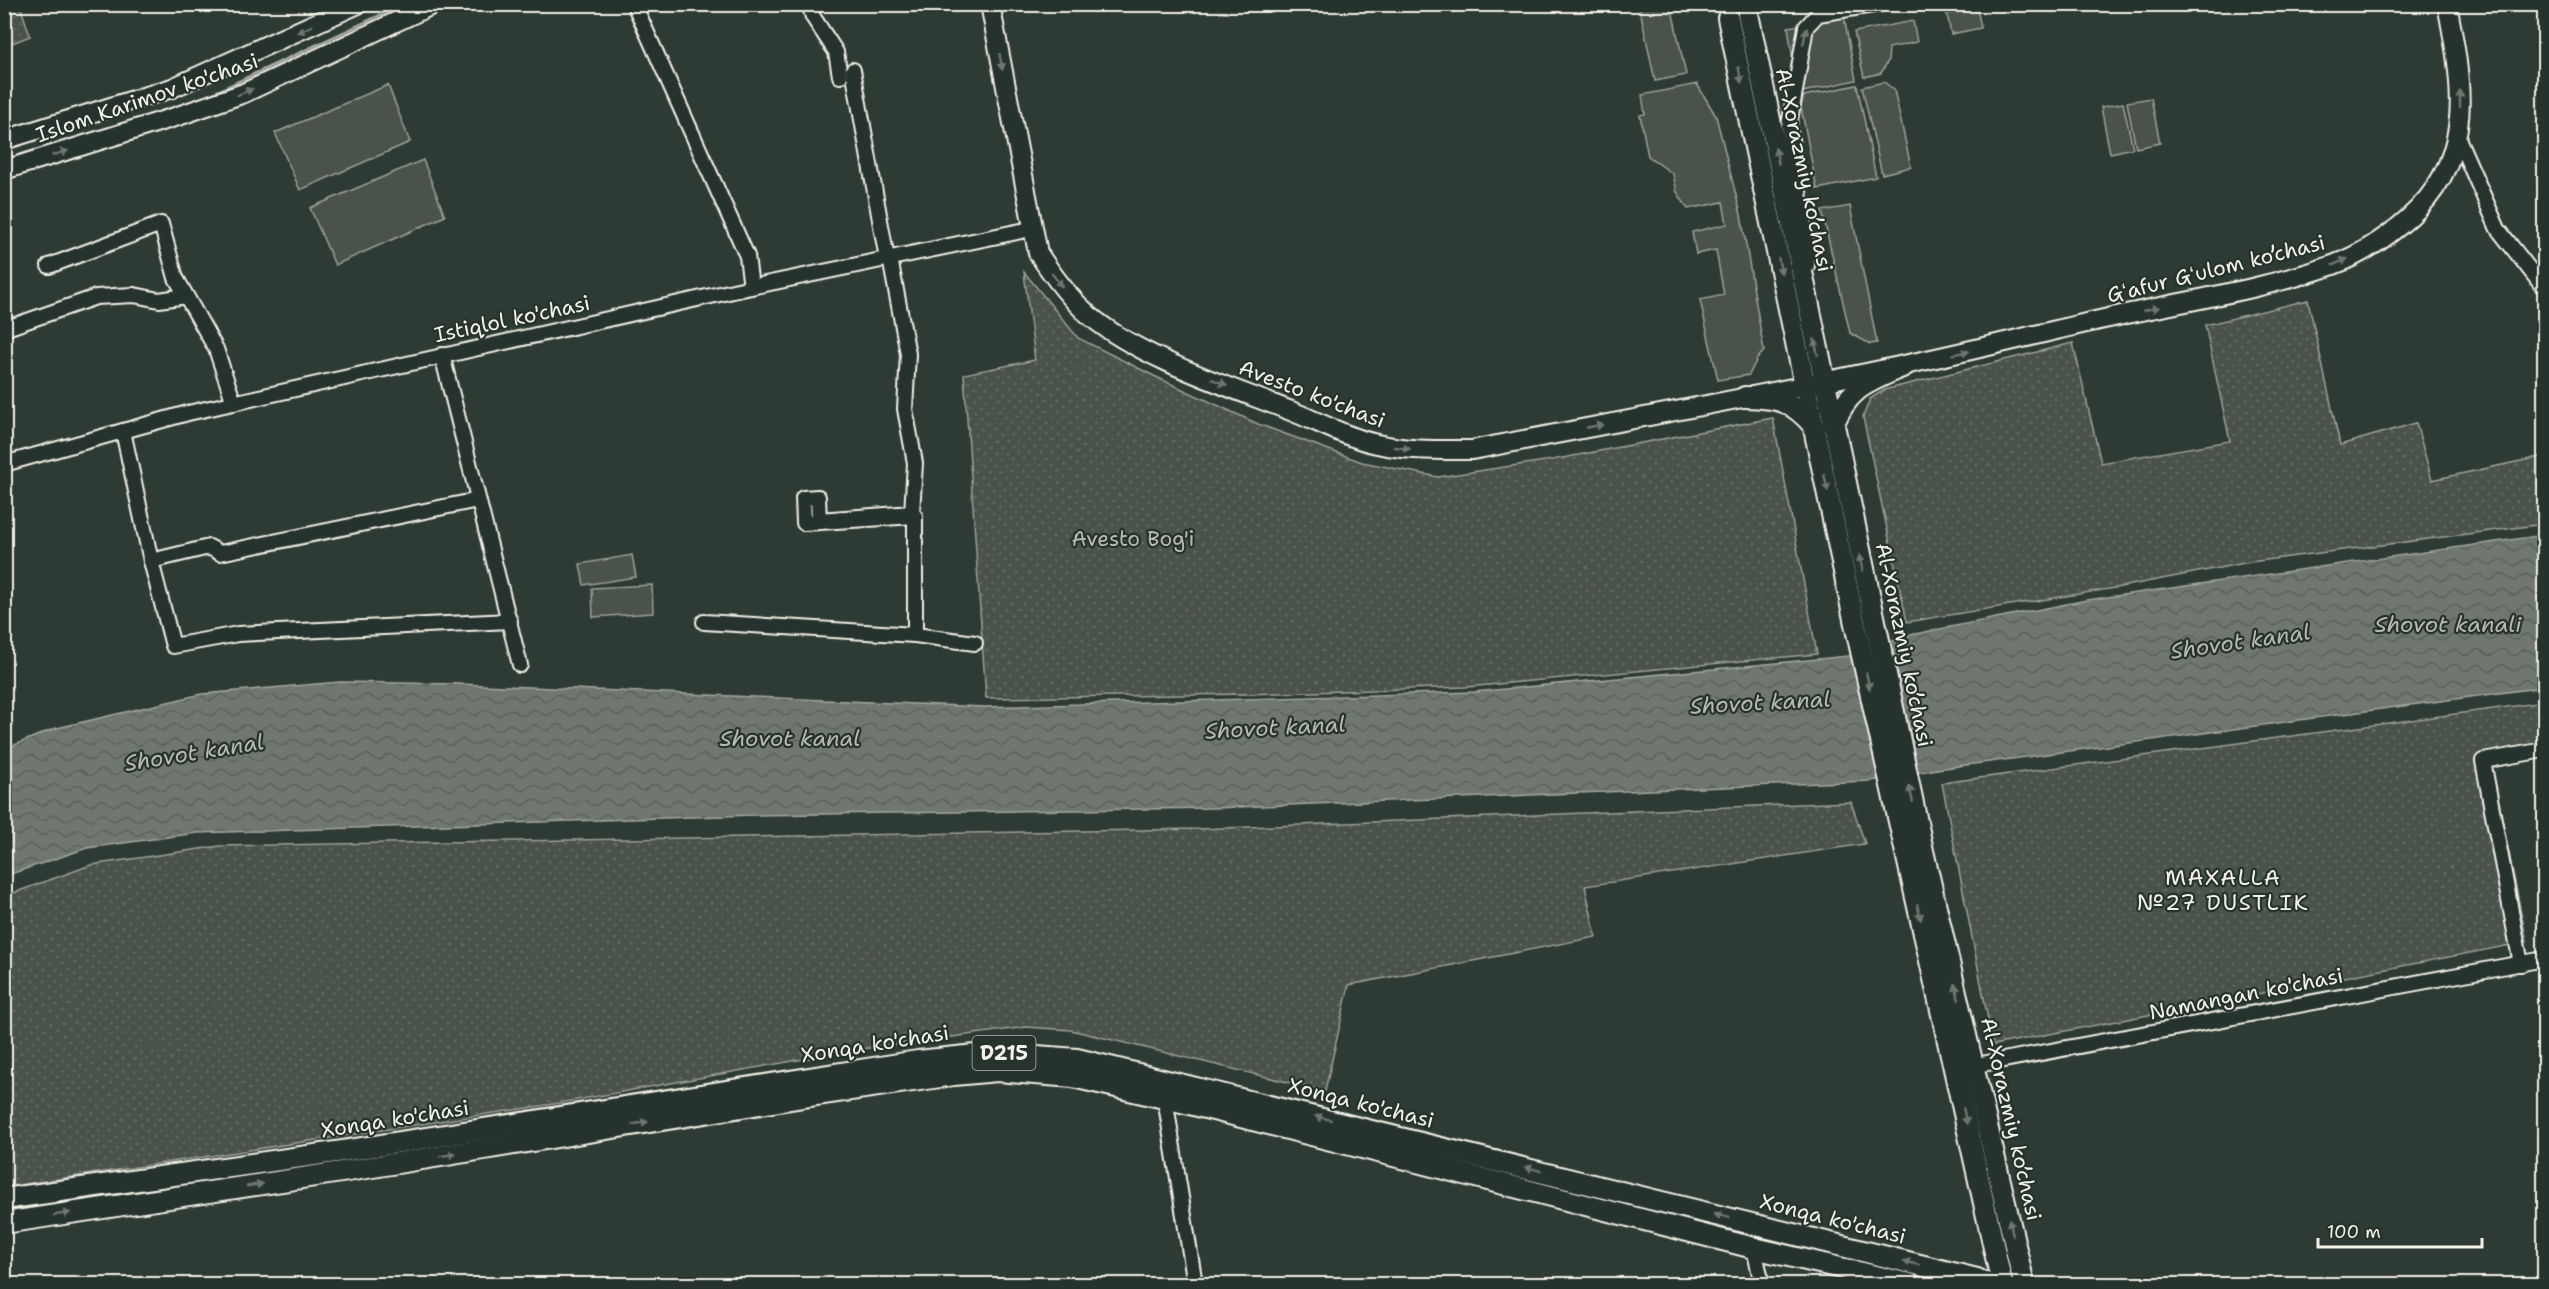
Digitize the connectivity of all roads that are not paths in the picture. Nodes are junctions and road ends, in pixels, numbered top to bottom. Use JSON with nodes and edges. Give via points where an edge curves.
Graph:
{"nodes":[{"id":1,"x":358,"y":4,"type":"edge"},
{"id":2,"x":434,"y":4,"type":"edge"},
{"id":3,"x":634,"y":4,"type":"edge"},
{"id":4,"x":809,"y":4,"type":"edge"},
{"id":5,"x":990,"y":4,"type":"edge"},
{"id":6,"x":1879,"y":4,"type":"edge"},
{"id":7,"x":2447,"y":4,"type":"edge"},
{"id":8,"x":1748,"y":14,"type":"dead end"},
{"id":9,"x":1728,"y":18,"type":"dead end"},
{"id":10,"x":2457,"y":136,"type":"junction"},
{"id":11,"x":4,"y":140,"type":"edge"},
{"id":12,"x":4,"y":170,"type":"edge"},
{"id":13,"x":1031,"y":229,"type":"junction"},
{"id":14,"x":889,"y":259,"type":"junction"},
{"id":15,"x":49,"y":266,"type":"dead end"},
{"id":16,"x":751,"y":287,"type":"junction"},
{"id":17,"x":2544,"y":288,"type":"edge"},
{"id":18,"x":186,"y":296,"type":"junction"},
{"id":19,"x":1807,"y":301,"type":"junction"},
{"id":20,"x":4,"y":329,"type":"edge"},
{"id":21,"x":442,"y":355,"type":"junction"},
{"id":22,"x":1904,"y":366,"type":"junction"},
{"id":23,"x":1814,"y":383,"type":"junction"},
{"id":24,"x":1745,"y":397,"type":"junction"},
{"id":25,"x":234,"y":402,"type":"junction"},
{"id":26,"x":1823,"y":425,"type":"junction"},
{"id":27,"x":123,"y":431,"type":"junction"},
{"id":28,"x":4,"y":464,"type":"edge"},
{"id":29,"x":478,"y":500,"type":"junction"},
{"id":30,"x":151,"y":561,"type":"junction"},
{"id":31,"x":510,"y":621,"type":"junction"},
{"id":32,"x":704,"y":622,"type":"dead end"},
{"id":33,"x":915,"y":635,"type":"junction"},
{"id":34,"x":975,"y":643,"type":"dead end"},
{"id":35,"x":520,"y":665,"type":"dead end"},
{"id":36,"x":2544,"y":750,"type":"edge"},
{"id":37,"x":2544,"y":959,"type":"edge"},
{"id":38,"x":2521,"y":964,"type":"junction"},
{"id":39,"x":1965,"y":1068,"type":"junction"},
{"id":40,"x":740,"y":1098,"type":"junction"},
{"id":41,"x":1165,"y":1098,"type":"junction"},
{"id":42,"x":1363,"y":1137,"type":"junction"},
{"id":43,"x":343,"y":1151,"type":"junction"},
{"id":44,"x":348,"y":1171,"type":"junction"},
{"id":45,"x":4,"y":1200,"type":"edge"},
{"id":46,"x":4,"y":1222,"type":"edge"},
{"id":47,"x":1754,"y":1248,"type":"junction"},
{"id":48,"x":1195,"y":1284,"type":"edge"},
{"id":49,"x":1762,"y":1284,"type":"edge"},
{"id":50,"x":1910,"y":1284,"type":"edge"},
{"id":51,"x":1987,"y":1284,"type":"edge"},
{"id":52,"x":2002,"y":1284,"type":"edge"},
{"id":53,"x":2024,"y":1284,"type":"edge"}],
"edges":[{"from":1,"to":11,"type":"street","name":"Islom Karimov ko'chasi","one_way":true,"via":[[172,88]]},
{"from":12,"to":2,"type":"street","name":"Islom Karimov ko'chasi","one_way":true,"via":[[244,93]]},
{"from":3,"to":16,"type":"street","via":[[747,256]]},
{"from":4,"to":14,"type":"street","via":[[813,18],[847,73]]},
{"from":5,"to":13,"type":"street","name":"Avesto ko'chasi","one_way":true},
{"from":19,"to":6,"type":"street","one_way":true,"via":[[1807,244],[1789,126],[1806,27],[1818,14]]},
{"from":10,"to":7,"type":"street","name":"Gʻafur Gʻulom ko’chasi","one_way":true,"via":[[2461,105],[2459,69]]},
{"from":19,"to":8,"type":"main road","name":"Al-Xorazmiy ko’chasi","one_way":true},
{"from":9,"to":23,"type":"main road","name":"Al-Xorazmiy ko’chasi","one_way":true},
{"from":10,"to":17,"type":"street","via":[[2498,228]]},
{"from":22,"to":10,"type":"street","name":"Gʻafur Gʻulom ko’chasi","one_way":true,"via":[[2334,265],[2393,231],[2419,208],[2439,182]]},
{"from":13,"to":14,"type":"street","name":"Istiqlol ko'chasi"},
{"from":13,"to":24,"type":"street","name":"Avesto ko'chasi","one_way":true,"via":[[1038,253],[1055,278],[1083,310],[1113,333],[1200,375],[1374,444],[1472,450]]},
{"from":14,"to":16,"type":"street","name":"Istiqlol ko'chasi"},
{"from":14,"to":33,"type":"street","via":[[908,354],[905,409],[915,464],[912,513],[819,520],[818,498],[803,498],[804,523],[915,516]]},
{"from":15,"to":18,"type":"street","via":[[161,224],[176,278]]},
{"from":16,"to":21,"type":"street","name":"Istiqlol ko'chasi"},
{"from":18,"to":20,"type":"street","via":[[159,300],[134,295],[96,297]]},
{"from":18,"to":25,"type":"street","via":[[216,349]]},
{"from":23,"to":19,"type":"main road","name":"Al-Xorazmiy ko’chasi","one_way":true},
{"from":21,"to":25,"type":"street","name":"Istiqlol ko'chasi"},
{"from":21,"to":29,"type":"street"},
{"from":22,"to":23,"type":"street","name":"Gʻafur Gʻulom ko’chasi"},
{"from":22,"to":26,"type":"main road","via":[[1852,392]]},
{"from":23,"to":24,"type":"street","name":"Avesto ko'chasi"},
{"from":23,"to":26,"type":"main road","name":"Al-Xorazmiy ko’chasi"},
{"from":24,"to":26,"type":"main road","via":[[1789,402]]},
{"from":25,"to":27,"type":"street","name":"Istiqlol ko'chasi"},
{"from":26,"to":39,"type":"main road","name":"Al-Xorazmiy ko’chasi"},
{"from":27,"to":28,"type":"street","name":"Istiqlol ko'chasi"},
{"from":27,"to":30,"type":"street"},
{"from":29,"to":30,"type":"street","via":[[220,553],[209,547]]},
{"from":29,"to":31,"type":"street"},
{"from":30,"to":31,"type":"street","via":[[173,646],[238,634]]},
{"from":31,"to":35,"type":"street"},
{"from":32,"to":33,"type":"street"},
{"from":33,"to":34,"type":"street"},
{"from":36,"to":38,"type":"street","via":[[2483,761]]},
{"from":37,"to":38,"type":"street","name":"Namangan ko'chasi"},
{"from":38,"to":39,"type":"street","name":"Namangan ko'chasi"},
{"from":39,"to":52,"type":"main road","name":"Al-Xorazmiy ko’chasi","one_way":true},
{"from":53,"to":39,"type":"main road","name":"Al-Xorazmiy ko’chasi","one_way":true},
{"from":40,"to":41,"type":"main road","name":"Xonqa ko'chasi","number":"D215","via":[[997,1071],[1073,1077]]},
{"from":42,"to":40,"type":"main road","name":"Xonqa ko'chasi","number":"D215","one_way":true,"via":[[1077,1059],[1035,1054],[963,1055]]},
{"from":40,"to":43,"type":"main road","name":"Xonqa ko'chasi","number":"D215"},
{"from":44,"to":40,"type":"main road","name":"Xonqa ko'chasi","number":"D215","one_way":true},
{"from":41,"to":42,"type":"main road","name":"Xonqa ko'chasi","number":"D215"},
{"from":41,"to":48,"type":"street"},
{"from":42,"to":47,"type":"main road","name":"Xonqa ko'chasi","number":"D215"},
{"from":51,"to":42,"type":"main road","name":"Xonqa ko'chasi","number":"D215","one_way":true},
{"from":43,"to":44,"type":"main road"},
{"from":43,"to":45,"type":"main road","name":"Xonqa ko'chasi","number":"D215"},
{"from":46,"to":44,"type":"main road","name":"Xonqa ko'chasi","number":"D215","one_way":true},
{"from":47,"to":49,"type":"street"},
{"from":47,"to":50,"type":"main road","name":"Xonqa ko'chasi","number":"D215"}]}
